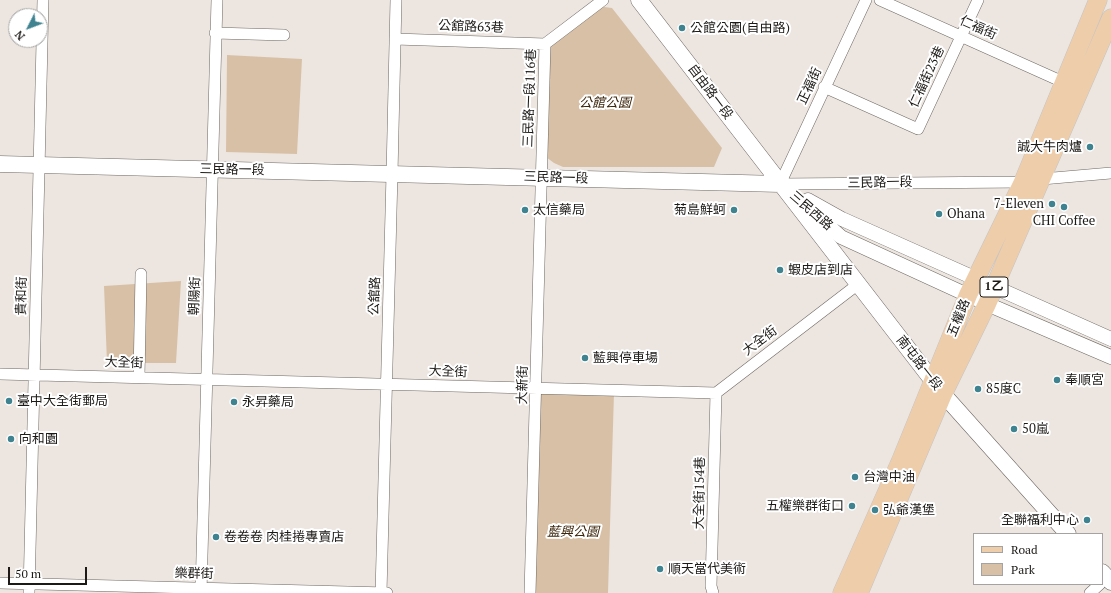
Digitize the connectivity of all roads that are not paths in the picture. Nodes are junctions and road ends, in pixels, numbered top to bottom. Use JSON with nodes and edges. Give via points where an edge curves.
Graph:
{"nodes":[{"id":1,"x":43,"y":0,"type":"edge"},
{"id":2,"x":217,"y":0,"type":"edge"},
{"id":3,"x":396,"y":0,"type":"edge"},
{"id":4,"x":603,"y":0,"type":"edge"},
{"id":5,"x":639,"y":0,"type":"edge"},
{"id":6,"x":866,"y":0,"type":"edge"},
{"id":7,"x":880,"y":0,"type":"edge"},
{"id":8,"x":978,"y":0,"type":"edge"},
{"id":9,"x":1098,"y":0,"type":"edge"},
{"id":10,"x":1111,"y":18,"type":"edge"},
{"id":11,"x":215,"y":33,"type":"junction"},
{"id":12,"x":284,"y":35,"type":"dead end"},
{"id":13,"x":961,"y":36,"type":"junction"},
{"id":14,"x":395,"y":38,"type":"junction"},
{"id":15,"x":545,"y":44,"type":"junction"},
{"id":16,"x":1063,"y":82,"type":"junction"},
{"id":17,"x":824,"y":87,"type":"junction"},
{"id":18,"x":0,"y":164,"type":"edge"},
{"id":19,"x":40,"y":164,"type":"junction"},
{"id":20,"x":213,"y":169,"type":"junction"},
{"id":21,"x":1111,"y":173,"type":"edge"},
{"id":22,"x":392,"y":174,"type":"junction"},
{"id":23,"x":542,"y":178,"type":"junction"},
{"id":24,"x":1042,"y":179,"type":"junction"},
{"id":25,"x":1023,"y":182,"type":"junction"},
{"id":26,"x":780,"y":184,"type":"junction"},
{"id":27,"x":141,"y":274,"type":"dead end"},
{"id":28,"x":857,"y":285,"type":"junction"},
{"id":29,"x":994,"y":287,"type":"junction"},
{"id":30,"x":972,"y":288,"type":"junction"},
{"id":31,"x":987,"y":304,"type":"junction"},
{"id":32,"x":1111,"y":339,"type":"edge"},
{"id":33,"x":1111,"y":357,"type":"edge"},
{"id":34,"x":0,"y":374,"type":"edge"},
{"id":35,"x":34,"y":375,"type":"junction"},
{"id":36,"x":138,"y":377,"type":"junction"},
{"id":37,"x":207,"y":379,"type":"junction"},
{"id":38,"x":386,"y":384,"type":"junction"},
{"id":39,"x":537,"y":388,"type":"junction"},
{"id":40,"x":938,"y":388,"type":"junction"},
{"id":41,"x":716,"y":393,"type":"junction"},
{"id":42,"x":1067,"y":533,"type":"edge"},
{"id":43,"x":0,"y":583,"type":"edge"},
{"id":44,"x":1098,"y":585,"type":"edge"},
{"id":45,"x":29,"y":588,"type":"edge"},
{"id":46,"x":201,"y":591,"type":"edge"},
{"id":47,"x":381,"y":593,"type":"edge"},
{"id":48,"x":388,"y":593,"type":"edge"},
{"id":49,"x":530,"y":593,"type":"edge"},
{"id":50,"x":713,"y":593,"type":"edge"},
{"id":51,"x":842,"y":593,"type":"edge"},
{"id":52,"x":859,"y":593,"type":"edge"},
{"id":53,"x":1090,"y":593,"type":"edge"}],
"edges":[{"from":1,"to":19,"type":"street","name":"貴和街"},
{"from":2,"to":11,"type":"street","name":"朝陽街"},
{"from":3,"to":14,"type":"street","name":"公舘路"},
{"from":4,"to":15,"type":"street","name":"三民路一段116巷"},
{"from":5,"to":26,"type":"main road","name":"自由路一段"},
{"from":6,"to":17,"type":"street","name":"正福街"},
{"from":7,"to":13,"type":"street","name":"仁福街"},
{"from":8,"to":13,"type":"street","name":"仁福街23巷"},
{"from":9,"to":16,"type":"main road","name":"五權路","number":"1乙"},
{"from":10,"to":24,"type":"main road","name":"五權路","number":"1乙"},
{"from":11,"to":12,"type":"street"},
{"from":11,"to":20,"type":"street","name":"朝陽街"},
{"from":13,"to":16,"type":"street","name":"仁福街"},
{"from":13,"to":17,"type":"street","name":"仁福街23巷","via":[[918,129]]},
{"from":14,"to":15,"type":"street","name":"公舘路63巷"},
{"from":14,"to":22,"type":"street","name":"公舘路"},
{"from":15,"to":23,"type":"street","name":"三民路一段116巷"},
{"from":16,"to":25,"type":"main road","name":"五權路","number":"1乙"},
{"from":17,"to":26,"type":"street","name":"正福街"},
{"from":18,"to":19,"type":"main road","name":"三民路一段"},
{"from":19,"to":20,"type":"main road","name":"三民路一段"},
{"from":19,"to":35,"type":"street","name":"貴和街"},
{"from":20,"to":22,"type":"main road","name":"三民路一段"},
{"from":20,"to":37,"type":"street","name":"朝陽街"},
{"from":21,"to":24,"type":"street","name":"三民路一段"},
{"from":22,"to":23,"type":"main road","name":"三民路一段"},
{"from":22,"to":38,"type":"street","name":"公舘路"},
{"from":23,"to":26,"type":"main road","name":"三民路一段"},
{"from":23,"to":39,"type":"street","name":"大新街"},
{"from":24,"to":25,"type":"street","name":"三民路一段"},
{"from":24,"to":29,"type":"main road","name":"五權路","number":"1乙"},
{"from":25,"to":26,"type":"street","name":"三民路一段"},
{"from":25,"to":30,"type":"main road","name":"五權路","number":"1乙"},
{"from":26,"to":28,"type":"main road","name":"南屯路一段"},
{"from":26,"to":30,"type":"street","name":"三民西路"},
{"from":27,"to":36,"type":"street"},
{"from":28,"to":40,"type":"main road","name":"南屯路一段"},
{"from":28,"to":41,"type":"street","name":"大全街"},
{"from":29,"to":30,"type":"street","name":"三民西路"},
{"from":29,"to":31,"type":"main road","name":"五權路","number":"1乙"},
{"from":29,"to":32,"type":"street","name":"三民西路"},
{"from":30,"to":31,"type":"street","name":"三民西路"},
{"from":30,"to":40,"type":"main road","name":"五權路","number":"1乙"},
{"from":31,"to":33,"type":"street","name":"三民西路"},
{"from":31,"to":40,"type":"main road","name":"五權路","number":"1乙"},
{"from":34,"to":35,"type":"street","name":"大全街"},
{"from":35,"to":36,"type":"street","name":"大全街"},
{"from":35,"to":45,"type":"street","name":"貴和街"},
{"from":36,"to":37,"type":"street","name":"大全街"},
{"from":37,"to":38,"type":"street","name":"大全街"},
{"from":37,"to":46,"type":"street","name":"朝陽街"},
{"from":38,"to":39,"type":"street","name":"大全街"},
{"from":38,"to":47,"type":"street","name":"公舘路"},
{"from":39,"to":41,"type":"street","name":"大全街"},
{"from":39,"to":49,"type":"street","name":"大新街"},
{"from":40,"to":42,"type":"main road","name":"南屯路一段"},
{"from":40,"to":51,"type":"main road","name":"五權路","number":"1乙","via":[[901,460]]},
{"from":40,"to":52,"type":"main road","name":"五權路","number":"1乙"},
{"from":41,"to":50,"type":"street","name":"大全街154巷","via":[[711,586]]},
{"from":43,"to":45,"type":"street","name":"樂群街"},
{"from":44,"to":53,"type":"street"},
{"from":45,"to":46,"type":"street","name":"樂群街"},
{"from":46,"to":47,"type":"street","name":"樂群街"},
{"from":47,"to":48,"type":"street","name":"樂群街"}]}
